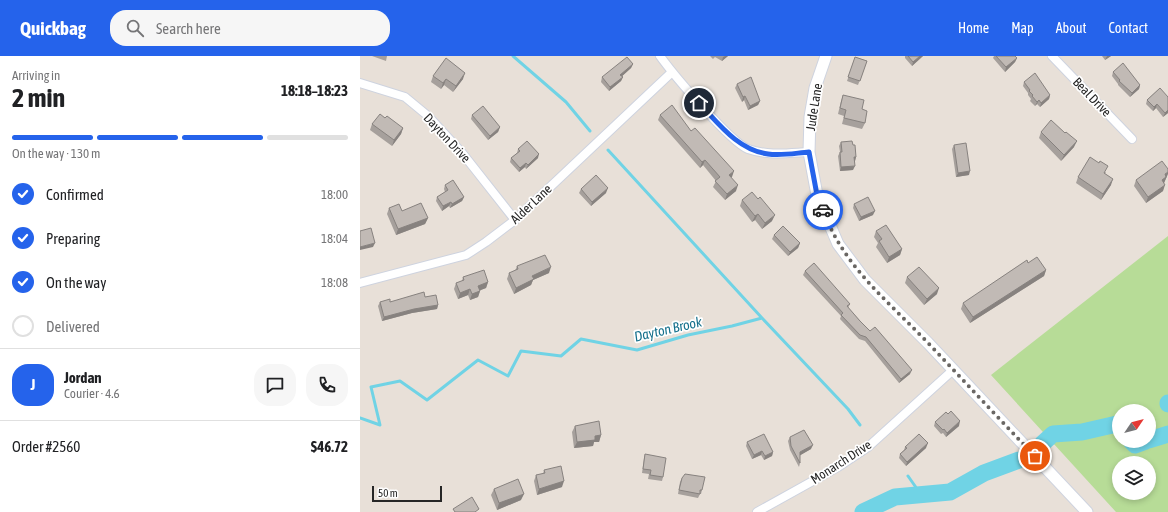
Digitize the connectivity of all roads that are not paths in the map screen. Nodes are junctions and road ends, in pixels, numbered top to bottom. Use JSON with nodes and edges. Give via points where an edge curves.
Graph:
{"nodes":[{"id":1,"x":660,"y":56,"type":"edge"},
{"id":2,"x":826,"y":56,"type":"edge"},
{"id":3,"x":1052,"y":56,"type":"edge"},
{"id":4,"x":672,"y":73,"type":"junction"},
{"id":5,"x":360,"y":83,"type":"edge"},
{"id":6,"x":1132,"y":139,"type":"dead end"},
{"id":7,"x":809,"y":152,"type":"junction"},
{"id":8,"x":514,"y":220,"type":"junction"},
{"id":9,"x":360,"y":283,"type":"edge"},
{"id":10,"x":953,"y":370,"type":"junction"},
{"id":11,"x":757,"y":512,"type":"edge"},
{"id":12,"x":1087,"y":512,"type":"edge"}],
"edges":[{"from":1,"to":4,"type":"street"},
{"from":2,"to":7,"type":"street","name":"Jude Lane","via":[[815,88],[810,118]]},
{"from":3,"to":6,"type":"street","name":"Beal Drive"},
{"from":4,"to":7,"type":"street","via":[[727,133],[746,148],[769,154]]},
{"from":4,"to":8,"type":"street","name":"Alder Lane"},
{"from":5,"to":8,"type":"street","name":"Dayton Drive","via":[[405,97],[428,116]]},
{"from":7,"to":10,"type":"street","name":"Jude Lane","via":[[817,195],[838,244],[865,280]]},
{"from":8,"to":9,"type":"street","name":"Alder Lane","via":[[466,255]]},
{"from":10,"to":11,"type":"street","name":"Monarch Drive","via":[[868,447],[838,467]]},
{"from":10,"to":12,"type":"street","name":"Jude Lane"}]}
